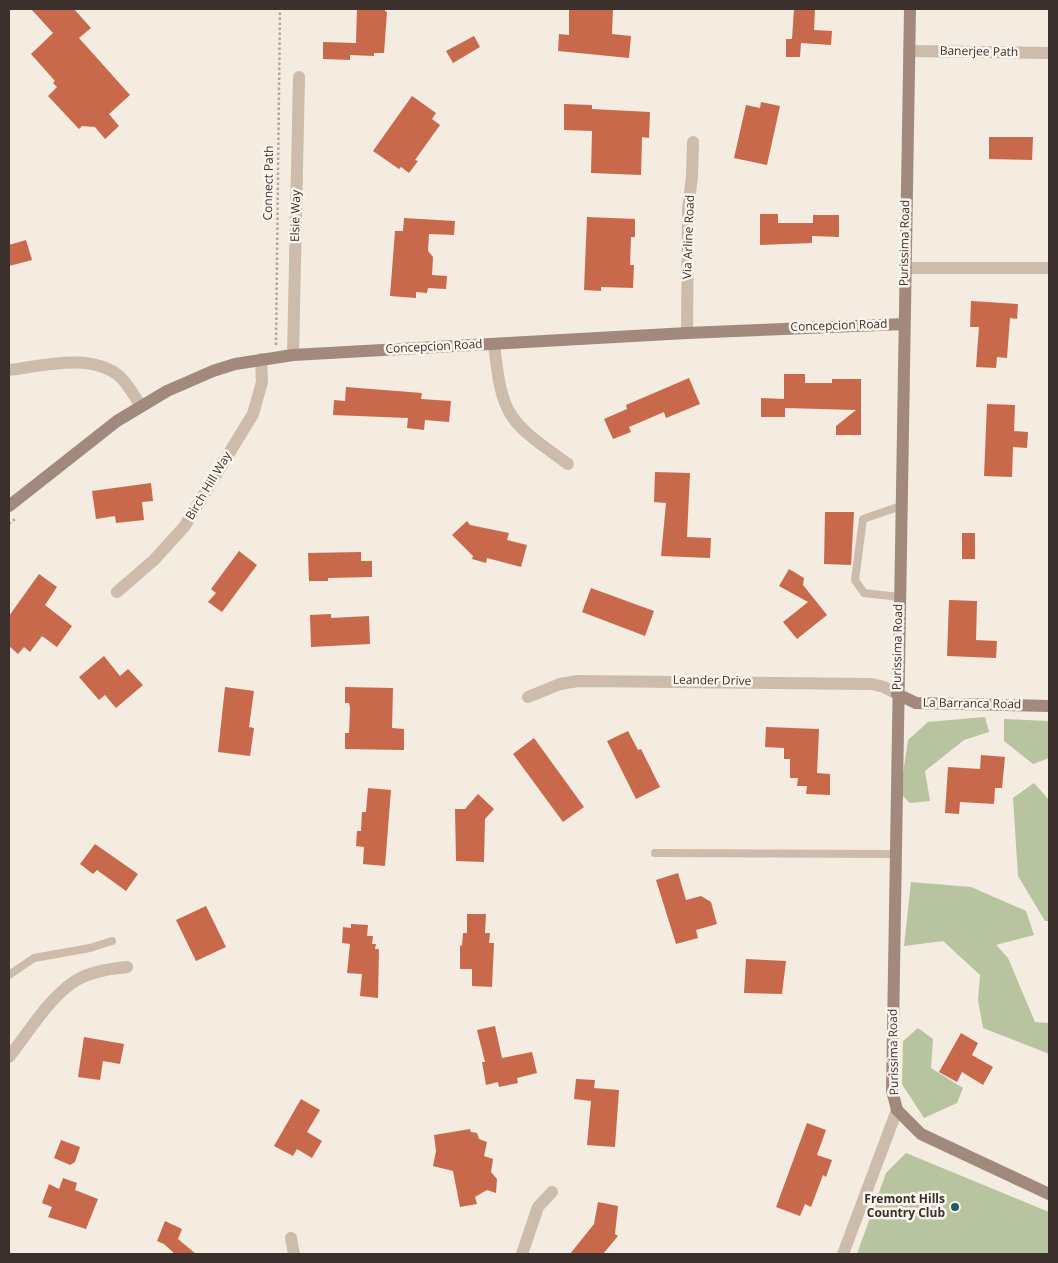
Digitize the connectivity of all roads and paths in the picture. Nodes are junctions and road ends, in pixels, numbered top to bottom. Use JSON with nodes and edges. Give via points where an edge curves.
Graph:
{"nodes":[{"id":1,"x":280,"y":9,"type":"edge"},
{"id":2,"x":910,"y":9,"type":"edge"},
{"id":3,"x":909,"y":51,"type":"junction"},
{"id":4,"x":1049,"y":53,"type":"edge"},
{"id":5,"x":299,"y":77,"type":"dead end"},
{"id":6,"x":692,"y":142,"type":"dead end"},
{"id":7,"x":905,"y":268,"type":"junction"},
{"id":8,"x":1049,"y":268,"type":"edge"},
{"id":9,"x":904,"y":324,"type":"junction"},
{"id":10,"x":687,"y":333,"type":"junction"},
{"id":11,"x":494,"y":344,"type":"junction"},
{"id":12,"x":294,"y":355,"type":"junction"},
{"id":13,"x":276,"y":357,"type":"junction"},
{"id":14,"x":261,"y":358,"type":"junction"},
{"id":15,"x":9,"y":370,"type":"edge"},
{"id":16,"x":141,"y":406,"type":"junction"},
{"id":17,"x":568,"y":464,"type":"dead end"},
{"id":18,"x":9,"y":506,"type":"edge"},
{"id":19,"x":901,"y":506,"type":"junction"},
{"id":20,"x":117,"y":592,"type":"dead end"},
{"id":21,"x":899,"y":597,"type":"junction"},
{"id":22,"x":897,"y":694,"type":"junction"},
{"id":23,"x":528,"y":697,"type":"dead end"},
{"id":24,"x":1049,"y":706,"type":"edge"},
{"id":25,"x":655,"y":853,"type":"dead end"},
{"id":26,"x":894,"y":854,"type":"junction"},
{"id":27,"x":112,"y":941,"type":"dead end"},
{"id":28,"x":127,"y":967,"type":"dead end"},
{"id":29,"x":9,"y":975,"type":"edge"},
{"id":30,"x":9,"y":1057,"type":"edge"},
{"id":31,"x":897,"y":1110,"type":"junction"},
{"id":32,"x":552,"y":1192,"type":"dead end"},
{"id":33,"x":1049,"y":1194,"type":"edge"},
{"id":34,"x":291,"y":1238,"type":"dead end"},
{"id":35,"x":294,"y":1254,"type":"edge"},
{"id":36,"x":522,"y":1254,"type":"edge"},
{"id":37,"x":843,"y":1254,"type":"edge"}],
"edges":[{"from":1,"to":13,"type":"path","name":"Connect Path"},
{"from":2,"to":3,"type":"street","name":"Purissima Road"},
{"from":3,"to":4,"type":"street","name":"Banerjee Path"},
{"from":3,"to":7,"type":"street","name":"Purissima Road"},
{"from":5,"to":12,"type":"street","name":"Elsie Way"},
{"from":6,"to":10,"type":"street","name":"Via Arline Road"},
{"from":7,"to":8,"type":"street"},
{"from":7,"to":9,"type":"street","name":"Purissima Road"},
{"from":9,"to":10,"type":"street","name":"Concepcion Road"},
{"from":9,"to":19,"type":"street","name":"Purissima Road"},
{"from":10,"to":11,"type":"street","name":"Concepcion Road"},
{"from":11,"to":12,"type":"street","name":"Concepcion Road"},
{"from":11,"to":17,"type":"street","via":[[500,393],[506,409],[516,425]]},
{"from":12,"to":13,"type":"street","name":"Concepcion Road"},
{"from":13,"to":14,"type":"street","name":"Concepcion Road"},
{"from":14,"to":16,"type":"street","name":"Concepcion Road","via":[[212,371]]},
{"from":14,"to":20,"type":"street","name":"Birch Hill Way","via":[[262,382],[253,414],[184,527],[154,560]]},
{"from":15,"to":16,"type":"street","via":[[68,363],[106,368],[119,376]]},
{"from":16,"to":18,"type":"street","name":"Concepcion Road"},
{"from":19,"to":21,"type":"street","name":"Purissima Road"},
{"from":19,"to":21,"type":"lane","via":[[863,519],[855,580],[864,593]]},
{"from":21,"to":22,"type":"street","name":"Purissima Road"},
{"from":22,"to":23,"type":"street","name":"Leander Drive","via":[[872,684],[607,680],[560,684]]},
{"from":22,"to":24,"type":"street","name":"La Barranca Road","via":[[916,703]]},
{"from":22,"to":26,"type":"street","name":"Purissima Road"},
{"from":25,"to":26,"type":"lane"},
{"from":26,"to":31,"type":"street","name":"Purissima Road","via":[[892,1090]]},
{"from":27,"to":29,"type":"lane","via":[[34,958]]},
{"from":28,"to":30,"type":"street","via":[[105,969],[73,982],[56,997]]},
{"from":31,"to":33,"type":"street","name":"Purissima Road","via":[[921,1134]]},
{"from":31,"to":37,"type":"street"},
{"from":32,"to":36,"type":"street","via":[[538,1207]]},
{"from":34,"to":35,"type":"street"}]}
